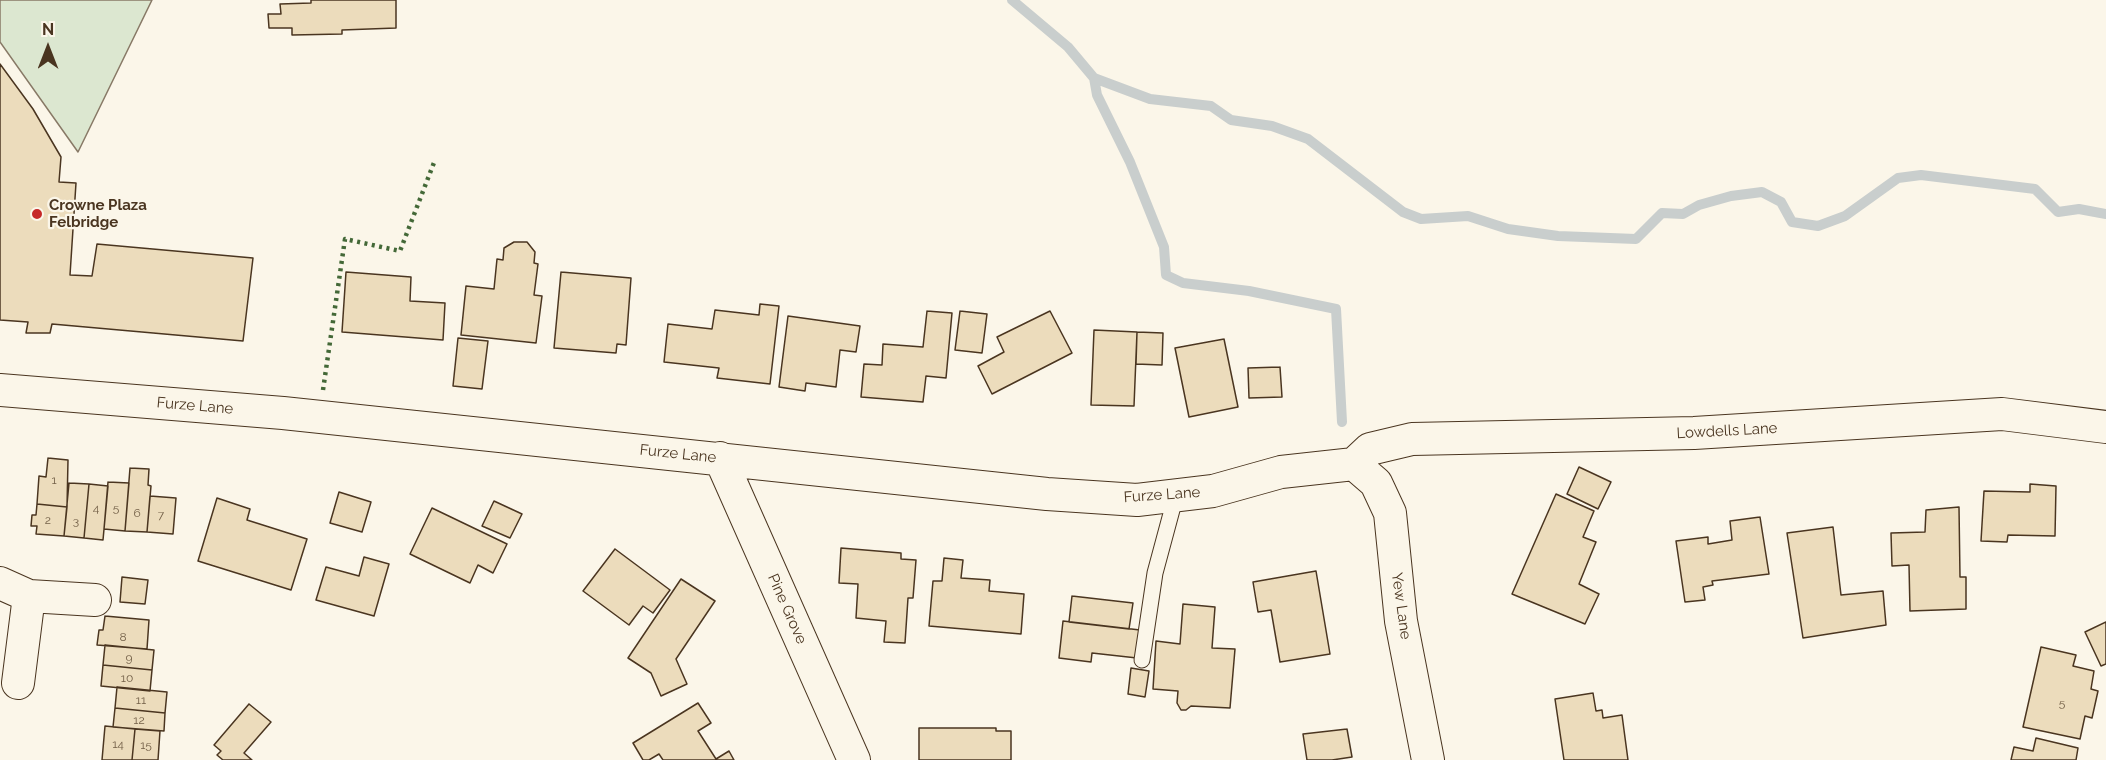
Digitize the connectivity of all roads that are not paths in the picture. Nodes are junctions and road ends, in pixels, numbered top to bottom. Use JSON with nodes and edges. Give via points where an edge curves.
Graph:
{"nodes":[{"id":1,"x":0,"y":390,"type":"edge"},
{"id":2,"x":2106,"y":427,"type":"edge"},
{"id":3,"x":720,"y":458,"type":"junction"},
{"id":4,"x":1354,"y":464,"type":"junction"},
{"id":5,"x":1176,"y":495,"type":"junction"},
{"id":6,"x":0,"y":583,"type":"edge"},
{"id":7,"x":29,"y":596,"type":"junction"},
{"id":8,"x":94,"y":600,"type":"dead end"},
{"id":9,"x":1142,"y":660,"type":"dead end"},
{"id":10,"x":18,"y":682,"type":"dead end"},
{"id":11,"x":854,"y":760,"type":"edge"},
{"id":12,"x":1428,"y":760,"type":"edge"}],
"edges":[{"from":1,"to":3,"type":"street","name":"Furze Lane","via":[[294,414]]},
{"from":2,"to":4,"type":"street","name":"Lowdells Lane","via":[[2002,414],[1694,433],[1412,439],[1370,449]]},
{"from":3,"to":5,"type":"street","name":"Furze Lane","via":[[1047,494],[1137,500]]},
{"from":3,"to":11,"type":"street","name":"Pine Grove"},
{"from":4,"to":5,"type":"street","name":"Furze Lane","via":[[1281,472],[1212,491]]},
{"from":4,"to":12,"type":"street","name":"Yew Lane","via":[[1376,483],[1390,513],[1401,621]]},
{"from":5,"to":9,"type":"lane","via":[[1155,573]]},
{"from":6,"to":7,"type":"street"},
{"from":7,"to":8,"type":"street"},
{"from":7,"to":10,"type":"street"}]}
